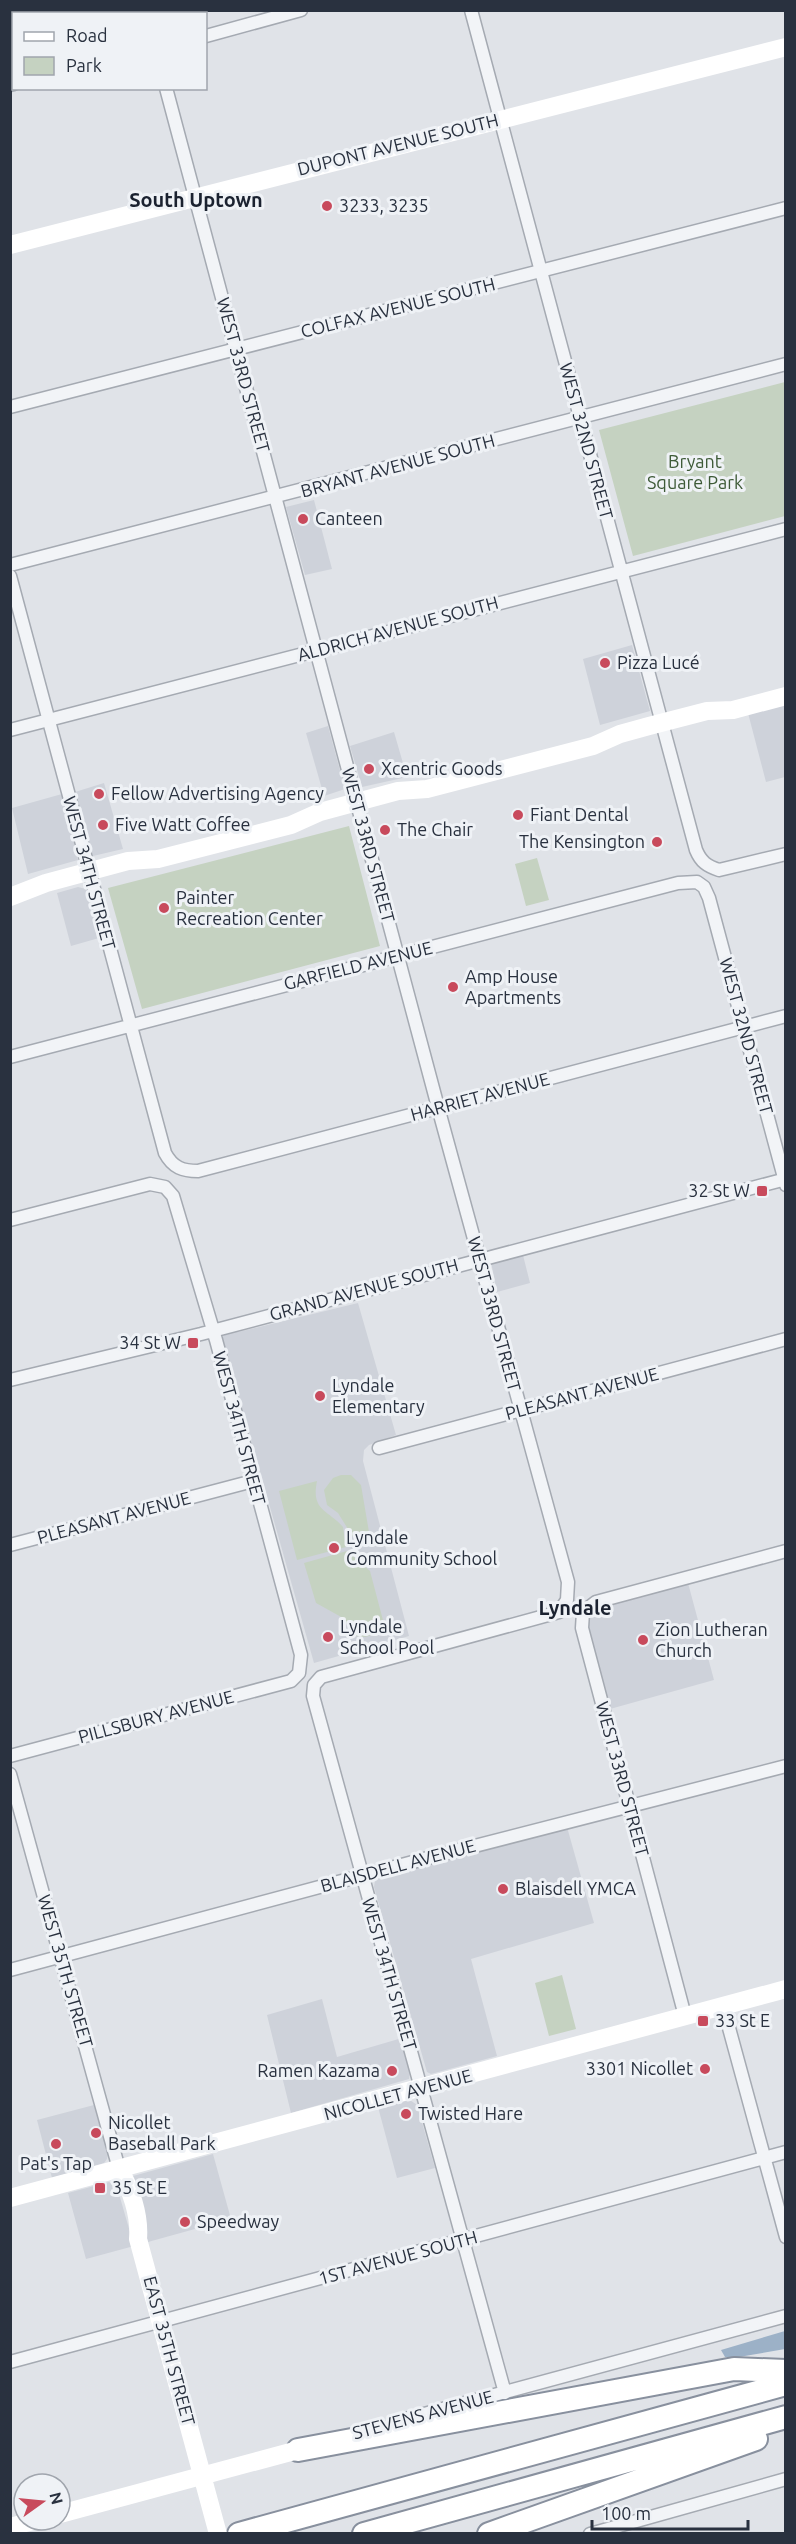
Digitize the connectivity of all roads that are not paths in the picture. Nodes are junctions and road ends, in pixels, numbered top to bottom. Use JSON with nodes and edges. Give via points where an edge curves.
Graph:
{"nodes":[{"id":1,"x":301,"y":10,"type":"edge"},
{"id":2,"x":471,"y":10,"type":"edge"},
{"id":3,"x":207,"y":36,"type":"edge"},
{"id":4,"x":786,"y":47,"type":"edge"},
{"id":5,"x":167,"y":90,"type":"edge"},
{"id":6,"x":501,"y":119,"type":"junction"},
{"id":7,"x":196,"y":198,"type":"junction"},
{"id":8,"x":786,"y":208,"type":"edge"},
{"id":9,"x":10,"y":245,"type":"edge"},
{"id":10,"x":541,"y":271,"type":"junction"},
{"id":11,"x":237,"y":349,"type":"junction"},
{"id":12,"x":786,"y":364,"type":"edge"},
{"id":13,"x":10,"y":406,"type":"edge"},
{"id":14,"x":580,"y":418,"type":"junction"},
{"id":15,"x":275,"y":498,"type":"junction"},
{"id":16,"x":786,"y":529,"type":"edge"},
{"id":17,"x":10,"y":565,"type":"edge"},
{"id":18,"x":621,"y":571,"type":"junction"},
{"id":19,"x":10,"y":576,"type":"edge"},
{"id":20,"x":316,"y":651,"type":"junction"},
{"id":21,"x":786,"y":685,"type":"edge"},
{"id":22,"x":786,"y":696,"type":"edge"},
{"id":23,"x":707,"y":711,"type":"junction"},
{"id":24,"x":49,"y":720,"type":"junction"},
{"id":25,"x":662,"y":723,"type":"junction"},
{"id":26,"x":10,"y":730,"type":"edge"},
{"id":27,"x":356,"y":802,"type":"junction"},
{"id":28,"x":786,"y":854,"type":"edge"},
{"id":29,"x":89,"y":871,"type":"junction"},
{"id":30,"x":46,"y":883,"type":"junction"},
{"id":31,"x":10,"y":887,"type":"edge"},
{"id":32,"x":704,"y":887,"type":"joint"},
{"id":33,"x":10,"y":897,"type":"edge"},
{"id":34,"x":398,"y":956,"type":"junction"},
{"id":35,"x":786,"y":1016,"type":"edge"},
{"id":36,"x":130,"y":1026,"type":"junction"},
{"id":37,"x":744,"y":1027,"type":"junction"},
{"id":38,"x":10,"y":1058,"type":"edge"},
{"id":39,"x":438,"y":1108,"type":"junction"},
{"id":40,"x":175,"y":1167,"type":"joint"},
{"id":41,"x":785,"y":1181,"type":"edge"},
{"id":42,"x":10,"y":1220,"type":"edge"},
{"id":43,"x":480,"y":1260,"type":"junction"},
{"id":44,"x":214,"y":1331,"type":"junction"},
{"id":45,"x":786,"y":1339,"type":"edge"},
{"id":46,"x":10,"y":1380,"type":"edge"},
{"id":47,"x":520,"y":1411,"type":"junction"},
{"id":48,"x":379,"y":1448,"type":"dead end"},
{"id":49,"x":253,"y":1481,"type":"junction"},
{"id":50,"x":10,"y":1545,"type":"edge"},
{"id":51,"x":786,"y":1551,"type":"edge"},
{"id":52,"x":299,"y":1673,"type":"joint"},
{"id":53,"x":314,"y":1685,"type":"joint"},
{"id":54,"x":10,"y":1756,"type":"edge"},
{"id":55,"x":786,"y":1766,"type":"edge"},
{"id":56,"x":10,"y":1774,"type":"edge"},
{"id":57,"x":629,"y":1806,"type":"junction"},
{"id":58,"x":362,"y":1876,"type":"junction"},
{"id":59,"x":60,"y":1956,"type":"junction"},
{"id":60,"x":10,"y":1970,"type":"edge"},
{"id":61,"x":786,"y":1989,"type":"edge"},
{"id":62,"x":723,"y":2006,"type":"junction"},
{"id":63,"x":685,"y":2016,"type":"junction"},
{"id":64,"x":422,"y":2089,"type":"junction"},
{"id":65,"x":786,"y":2152,"type":"edge"},
{"id":66,"x":764,"y":2157,"type":"junction"},
{"id":67,"x":114,"y":2170,"type":"junction"},
{"id":68,"x":10,"y":2198,"type":"edge"},
{"id":69,"x":786,"y":2237,"type":"edge"},
{"id":70,"x":464,"y":2240,"type":"junction"},
{"id":71,"x":786,"y":2316,"type":"edge"},
{"id":72,"x":161,"y":2323,"type":"junction"},
{"id":73,"x":10,"y":2362,"type":"edge"},
{"id":74,"x":786,"y":2371,"type":"edge"},
{"id":75,"x":786,"y":2384,"type":"edge"},
{"id":76,"x":505,"y":2393,"type":"junction"},
{"id":77,"x":786,"y":2417,"type":"edge"},
{"id":78,"x":786,"y":2427,"type":"edge"},
{"id":79,"x":732,"y":2448,"type":"junction"},
{"id":80,"x":298,"y":2450,"type":"junction"},
{"id":81,"x":203,"y":2476,"type":"junction"},
{"id":82,"x":786,"y":2479,"type":"edge"},
{"id":83,"x":72,"y":2511,"type":"edge"},
{"id":84,"x":219,"y":2534,"type":"edge"},
{"id":85,"x":239,"y":2534,"type":"edge"},
{"id":86,"x":364,"y":2534,"type":"edge"},
{"id":87,"x":489,"y":2534,"type":"edge"},
{"id":88,"x":534,"y":2534,"type":"edge"},
{"id":89,"x":590,"y":2534,"type":"edge"}],
"edges":[{"from":1,"to":3,"type":"street"},
{"from":2,"to":6,"type":"street","name":"WEST 32ND STREET"},
{"from":4,"to":6,"type":"main road","name":"DUPONT AVENUE SOUTH"},
{"from":5,"to":7,"type":"street","name":"WEST 33RD STREET"},
{"from":6,"to":7,"type":"main road","name":"DUPONT AVENUE SOUTH"},
{"from":6,"to":10,"type":"street","name":"WEST 32ND STREET"},
{"from":7,"to":9,"type":"main road","name":"DUPONT AVENUE SOUTH"},
{"from":7,"to":11,"type":"street","name":"WEST 33RD STREET"},
{"from":8,"to":10,"type":"street","name":"COLFAX AVENUE SOUTH"},
{"from":10,"to":11,"type":"street","name":"COLFAX AVENUE SOUTH"},
{"from":10,"to":14,"type":"street","name":"WEST 32ND STREET"},
{"from":11,"to":13,"type":"street","name":"COLFAX AVENUE SOUTH"},
{"from":11,"to":15,"type":"street","name":"WEST 33RD STREET"},
{"from":12,"to":14,"type":"street","name":"BRYANT AVENUE SOUTH"},
{"from":14,"to":15,"type":"street","name":"BRYANT AVENUE SOUTH"},
{"from":14,"to":18,"type":"street","name":"WEST 32ND STREET"},
{"from":15,"to":17,"type":"street","name":"BRYANT AVENUE SOUTH"},
{"from":15,"to":20,"type":"street","name":"WEST 33RD STREET"},
{"from":16,"to":18,"type":"street","name":"ALDRICH AVENUE SOUTH"},
{"from":18,"to":20,"type":"street","name":"ALDRICH AVENUE SOUTH"},
{"from":18,"to":25,"type":"street","name":"WEST 32ND STREET"},
{"from":19,"to":24,"type":"street","name":"WEST 34TH STREET"},
{"from":20,"to":24,"type":"street","name":"ALDRICH AVENUE SOUTH"},
{"from":20,"to":27,"type":"street","name":"WEST 33RD STREET"},
{"from":21,"to":23,"type":"main road","via":[[725,701]]},
{"from":22,"to":23,"type":"main road","via":[[728,711]]},
{"from":23,"to":25,"type":"main road"},
{"from":24,"to":26,"type":"street","name":"ALDRICH AVENUE SOUTH"},
{"from":24,"to":29,"type":"street","name":"WEST 34TH STREET"},
{"from":25,"to":27,"type":"main road","via":[[593,746],[428,789],[398,791]]},
{"from":25,"to":28,"type":"street","name":"WEST 32ND STREET","via":[[700,860],[709,867],[729,868]]},
{"from":27,"to":29,"type":"main road","via":[[291,825],[158,860],[128,861]]},
{"from":27,"to":34,"type":"street","name":"WEST 33RD STREET"},
{"from":29,"to":30,"type":"main road"},
{"from":29,"to":36,"type":"street","name":"WEST 34TH STREET"},
{"from":30,"to":31,"type":"main road"},
{"from":30,"to":33,"type":"main road"},
{"from":32,"to":34,"type":"street","name":"GARFIELD AVENUE","via":[[697,882],[678,883]]},
{"from":32,"to":37,"type":"street","name":"WEST 32ND STREET"},
{"from":34,"to":36,"type":"street","name":"GARFIELD AVENUE"},
{"from":34,"to":39,"type":"street","name":"WEST 33RD STREET"},
{"from":35,"to":37,"type":"street","name":"HARRIET AVENUE"},
{"from":36,"to":38,"type":"street","name":"GARFIELD AVENUE"},
{"from":36,"to":40,"type":"street","name":"WEST 34TH STREET","via":[[165,1153]]},
{"from":37,"to":39,"type":"street","name":"HARRIET AVENUE"},
{"from":37,"to":41,"type":"street","name":"WEST 32ND STREET"},
{"from":39,"to":40,"type":"street","name":"HARRIET AVENUE","via":[[198,1171]]},
{"from":39,"to":43,"type":"street","name":"WEST 33RD STREET"},
{"from":41,"to":43,"type":"street","name":"GRAND AVENUE SOUTH"},
{"from":42,"to":44,"type":"street","name":"WEST 34TH STREET","via":[[150,1184],[165,1187],[178,1208]]},
{"from":43,"to":44,"type":"street","name":"GRAND AVENUE SOUTH"},
{"from":43,"to":47,"type":"street","name":"WEST 33RD STREET"},
{"from":44,"to":46,"type":"street","name":"GRAND AVENUE SOUTH"},
{"from":44,"to":49,"type":"street","name":"WEST 34TH STREET"},
{"from":45,"to":47,"type":"street","name":"PLEASANT AVENUE"},
{"from":47,"to":48,"type":"street","name":"PLEASANT AVENUE"},
{"from":47,"to":53,"type":"street","name":"WEST 33RD STREET","via":[[568,1582],[567,1600],[558,1612],[321,1677]]},
{"from":49,"to":50,"type":"street","name":"PLEASANT AVENUE"},
{"from":49,"to":52,"type":"street","name":"WEST 34TH STREET","via":[[301,1655]]},
{"from":51,"to":57,"type":"street","name":"WEST 33RD STREET","via":[[596,1602],[583,1612],[582,1628]]},
{"from":52,"to":54,"type":"street","name":"PILLSBURY AVENUE","via":[[291,1681]]},
{"from":53,"to":58,"type":"street","name":"WEST 34TH STREET","via":[[313,1696]]},
{"from":55,"to":57,"type":"street","name":"BLAISDELL AVENUE"},
{"from":56,"to":59,"type":"street","name":"WEST 35TH STREET"},
{"from":57,"to":58,"type":"street","name":"BLAISDELL AVENUE"},
{"from":57,"to":63,"type":"street","name":"WEST 33RD STREET"},
{"from":58,"to":59,"type":"street","name":"BLAISDELL AVENUE"},
{"from":58,"to":64,"type":"street","name":"WEST 34TH STREET"},
{"from":59,"to":60,"type":"street","name":"BLAISDELL AVENUE"},
{"from":59,"to":67,"type":"street","name":"WEST 35TH STREET"},
{"from":61,"to":62,"type":"main road","name":"NICOLLET AVENUE"},
{"from":62,"to":63,"type":"main road","name":"NICOLLET AVENUE"},
{"from":62,"to":66,"type":"street"},
{"from":63,"to":64,"type":"main road","name":"NICOLLET AVENUE"},
{"from":64,"to":67,"type":"main road","name":"NICOLLET AVENUE"},
{"from":64,"to":70,"type":"street","name":"WEST 34TH STREET"},
{"from":65,"to":66,"type":"street","name":"1ST AVENUE SOUTH"},
{"from":66,"to":69,"type":"street"},
{"from":66,"to":70,"type":"street","name":"1ST AVENUE SOUTH"},
{"from":67,"to":68,"type":"main road","name":"NICOLLET AVENUE"},
{"from":67,"to":72,"type":"main road","name":"EAST 35TH STREET"},
{"from":70,"to":72,"type":"street","name":"1ST AVENUE SOUTH"},
{"from":70,"to":76,"type":"street","name":"WEST 34TH STREET"},
{"from":71,"to":76,"type":"street","name":"STEVENS AVENUE"},
{"from":72,"to":73,"type":"street","name":"1ST AVENUE SOUTH"},
{"from":72,"to":81,"type":"main road","name":"EAST 35TH STREET"},
{"from":74,"to":80,"type":"highway","via":[[734,2369]]},
{"from":75,"to":85,"type":"highway"},
{"from":76,"to":80,"type":"street","name":"STEVENS AVENUE"},
{"from":77,"to":86,"type":"highway"},
{"from":78,"to":79,"type":"highway"},
{"from":79,"to":87,"type":"highway"},
{"from":79,"to":88,"type":"highway","via":[[619,2501]]},
{"from":80,"to":81,"type":"main road","name":"STEVENS AVENUE"},
{"from":81,"to":83,"type":"main road","name":"STEVENS AVENUE"},
{"from":81,"to":84,"type":"main road","name":"EAST 35TH STREET"},
{"from":82,"to":89,"type":"street"}]}
